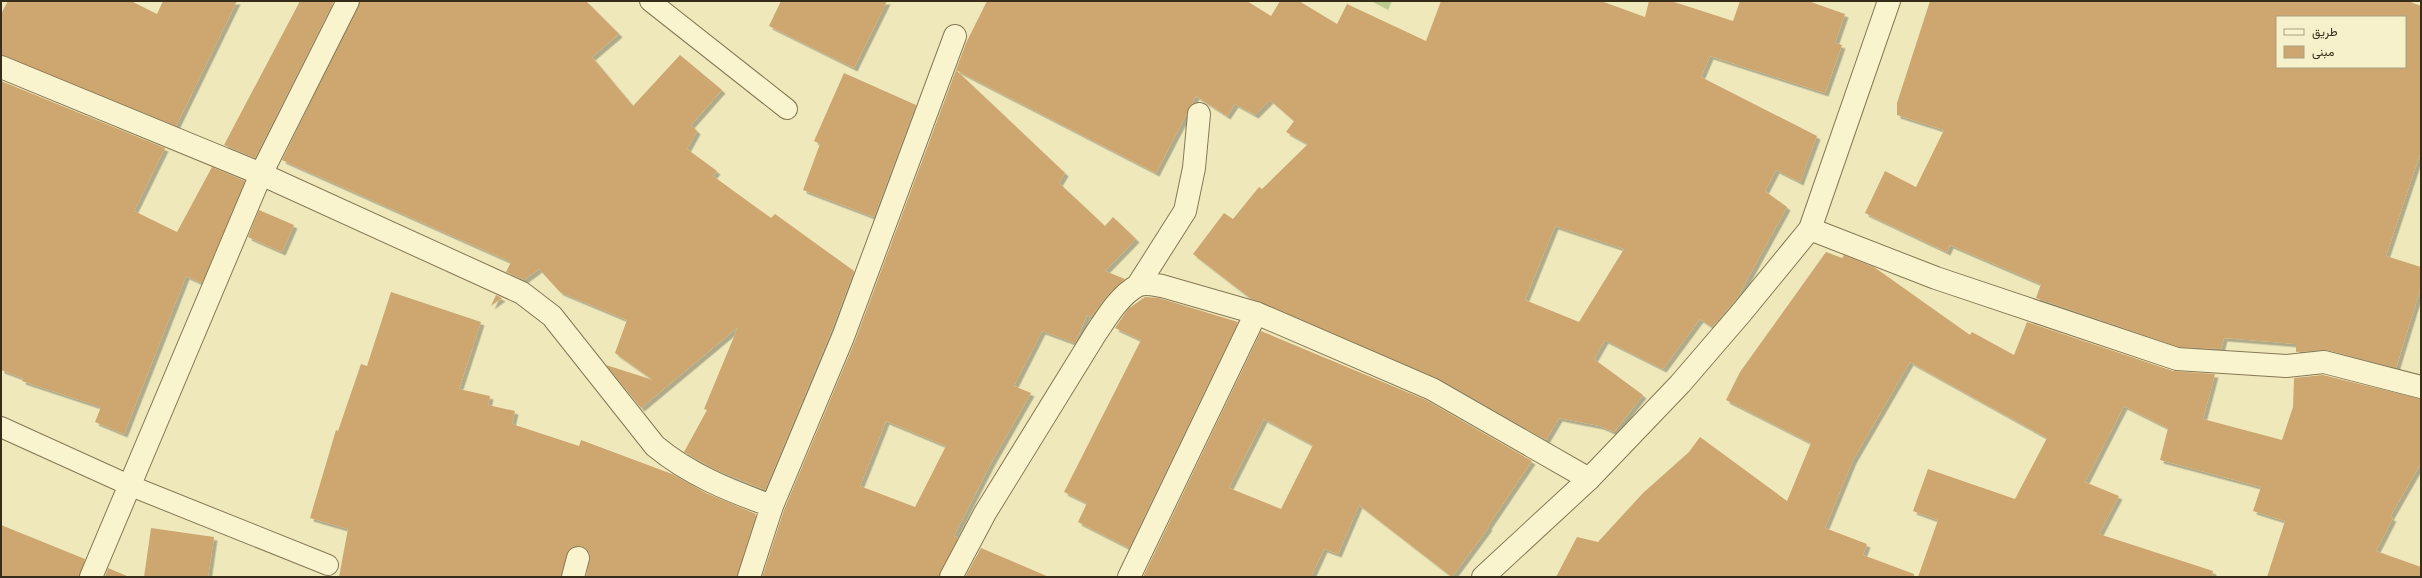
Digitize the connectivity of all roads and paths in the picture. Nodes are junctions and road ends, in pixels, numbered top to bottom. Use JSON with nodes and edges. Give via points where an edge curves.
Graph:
{"nodes":[{"id":1,"x":348,"y":1,"type":"edge"},
{"id":2,"x":650,"y":1,"type":"edge"},
{"id":3,"x":1889,"y":1,"type":"edge"},
{"id":4,"x":955,"y":36,"type":"dead end"},
{"id":5,"x":1,"y":67,"type":"edge"},
{"id":6,"x":786,"y":109,"type":"dead end"},
{"id":7,"x":1199,"y":114,"type":"dead end"},
{"id":8,"x":261,"y":174,"type":"junction"},
{"id":9,"x":1810,"y":229,"type":"junction"},
{"id":10,"x":1138,"y":285,"type":"junction"},
{"id":11,"x":1256,"y":313,"type":"junction"},
{"id":12,"x":2421,"y":387,"type":"edge"},
{"id":13,"x":1,"y":427,"type":"edge"},
{"id":14,"x":1588,"y":479,"type":"junction"},
{"id":15,"x":131,"y":486,"type":"junction"},
{"id":16,"x":772,"y":506,"type":"junction"},
{"id":17,"x":328,"y":565,"type":"dead end"},
{"id":18,"x":91,"y":577,"type":"edge"},
{"id":19,"x":749,"y":577,"type":"edge"},
{"id":20,"x":951,"y":577,"type":"edge"},
{"id":21,"x":1129,"y":577,"type":"edge"},
{"id":22,"x":1483,"y":577,"type":"edge"}],
"edges":[{"from":1,"to":8,"type":"street"},
{"from":2,"to":6,"type":"lane"},
{"from":3,"to":9,"type":"street"},
{"from":4,"to":16,"type":"street","via":[[843,337]]},
{"from":5,"to":8,"type":"street"},
{"from":7,"to":10,"type":"street","via":[[1194,168],[1185,211]]},
{"from":8,"to":15,"type":"street"},
{"from":8,"to":16,"type":"street","via":[[522,294],[552,316],[655,446],[670,459],[710,482]]},
{"from":9,"to":12,"type":"street","via":[[1936,278],[2177,360],[2286,366],[2324,362]]},
{"from":9,"to":14,"type":"street","via":[[1680,384]]},
{"from":10,"to":11,"type":"street","via":[[1162,286]]},
{"from":10,"to":20,"type":"street","via":[[1112,310],[1096,334],[985,513]]},
{"from":11,"to":14,"type":"street","via":[[1432,390]]},
{"from":11,"to":21,"type":"street"},
{"from":13,"to":15,"type":"lane"},
{"from":14,"to":22,"type":"street"},
{"from":15,"to":17,"type":"lane"},
{"from":15,"to":18,"type":"street"},
{"from":16,"to":19,"type":"street"}]}
